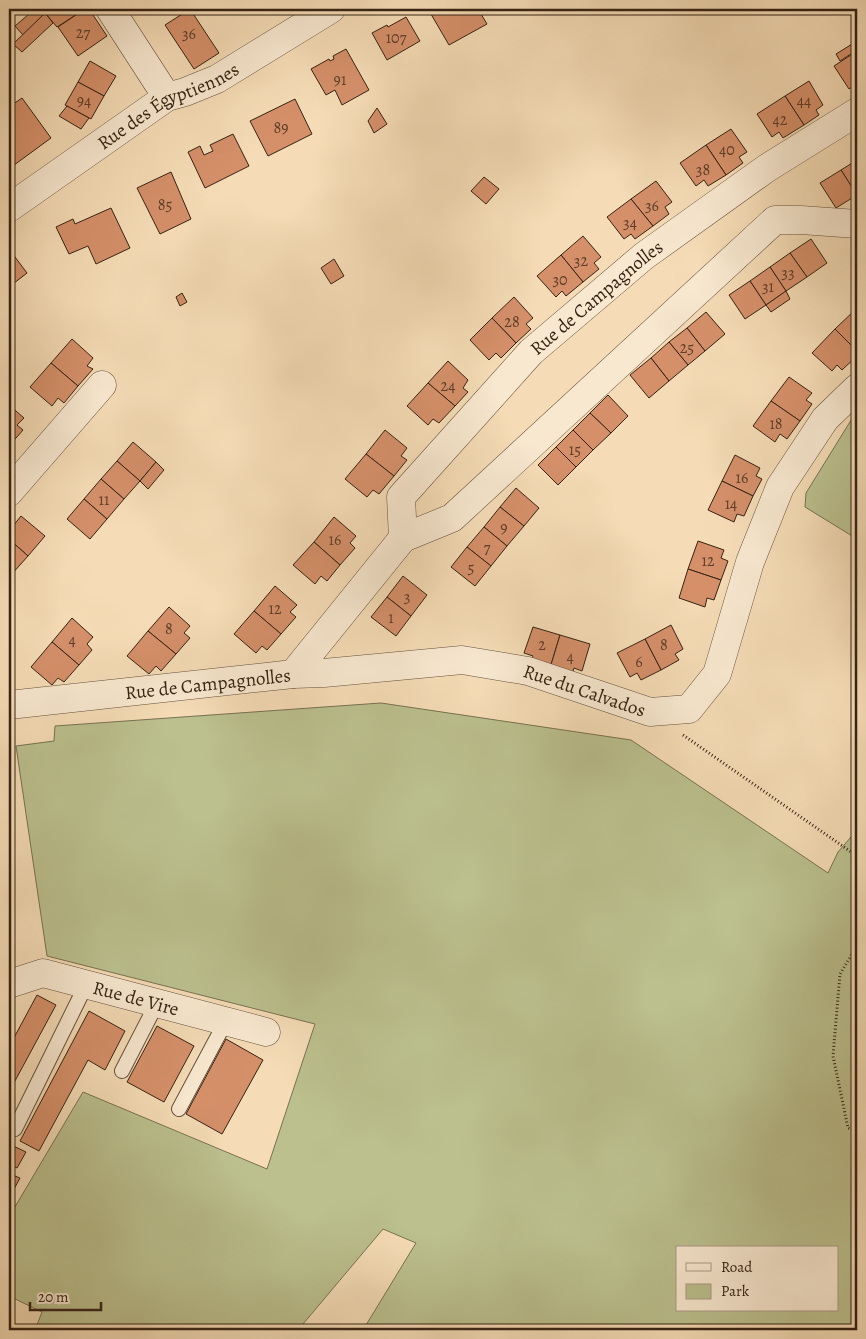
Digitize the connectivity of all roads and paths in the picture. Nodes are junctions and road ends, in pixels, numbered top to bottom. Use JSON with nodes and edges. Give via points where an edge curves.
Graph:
{"nodes":[{"id":1,"x":110,"y":9,"type":"edge"},
{"id":2,"x":331,"y":9,"type":"edge"},
{"id":3,"x":167,"y":97,"type":"junction"},
{"id":4,"x":857,"y":112,"type":"edge"},
{"id":5,"x":9,"y":208,"type":"edge"},
{"id":6,"x":857,"y":224,"type":"edge"},
{"id":7,"x":102,"y":385,"type":"dead end"},
{"id":8,"x":857,"y":388,"type":"edge"},
{"id":9,"x":9,"y":492,"type":"edge"},
{"id":10,"x":403,"y":538,"type":"junction"},
{"id":11,"x":293,"y":674,"type":"junction"},
{"id":12,"x":9,"y":705,"type":"edge"},
{"id":13,"x":682,"y":734,"type":"dead end"},
{"id":14,"x":857,"y":856,"type":"edge"},
{"id":15,"x":857,"y":946,"type":"edge"},
{"id":16,"x":9,"y":984,"type":"edge"},
{"id":17,"x":86,"y":985,"type":"junction"},
{"id":18,"x":157,"y":1003,"type":"junction"},
{"id":19,"x":226,"y":1021,"type":"junction"},
{"id":20,"x":266,"y":1032,"type":"dead end"},
{"id":21,"x":122,"y":1071,"type":"dead end"},
{"id":22,"x":179,"y":1109,"type":"dead end"},
{"id":23,"x":15,"y":1129,"type":"dead end"},
{"id":24,"x":857,"y":1131,"type":"edge"}],
"edges":[{"from":1,"to":3,"type":"street"},
{"from":2,"to":3,"type":"street","name":"Rue des Égyptiennes","via":[[217,79]]},
{"from":3,"to":5,"type":"street","name":"Rue des Égyptiennes"},
{"from":4,"to":10,"type":"street","name":"Rue de Campagnolles","via":[[767,168],[644,256],[531,352],[401,497]]},
{"from":6,"to":10,"type":"street","name":"Rue de Campagnolles","via":[[775,220],[452,518]]},
{"from":7,"to":9,"type":"street"},
{"from":8,"to":11,"type":"street","name":"Rue du Calvados","via":[[826,419],[780,487],[750,562],[717,674],[689,709],[650,712],[528,671],[462,660]]},
{"from":10,"to":11,"type":"street","name":"Rue de Campagnolles"},
{"from":11,"to":12,"type":"street","name":"Rue de Campagnolles"},
{"from":13,"to":14,"type":"path"},
{"from":15,"to":24,"type":"path","via":[[840,974],[833,1056],[848,1128]]},
{"from":16,"to":17,"type":"street","name":"Rue de Vire","via":[[43,973]]},
{"from":17,"to":18,"type":"street","name":"Rue de Vire"},
{"from":17,"to":23,"type":"lane"},
{"from":18,"to":19,"type":"street","name":"Rue de Vire"},
{"from":18,"to":21,"type":"lane"},
{"from":19,"to":20,"type":"street","name":"Rue de Vire"},
{"from":19,"to":22,"type":"lane"}]}
